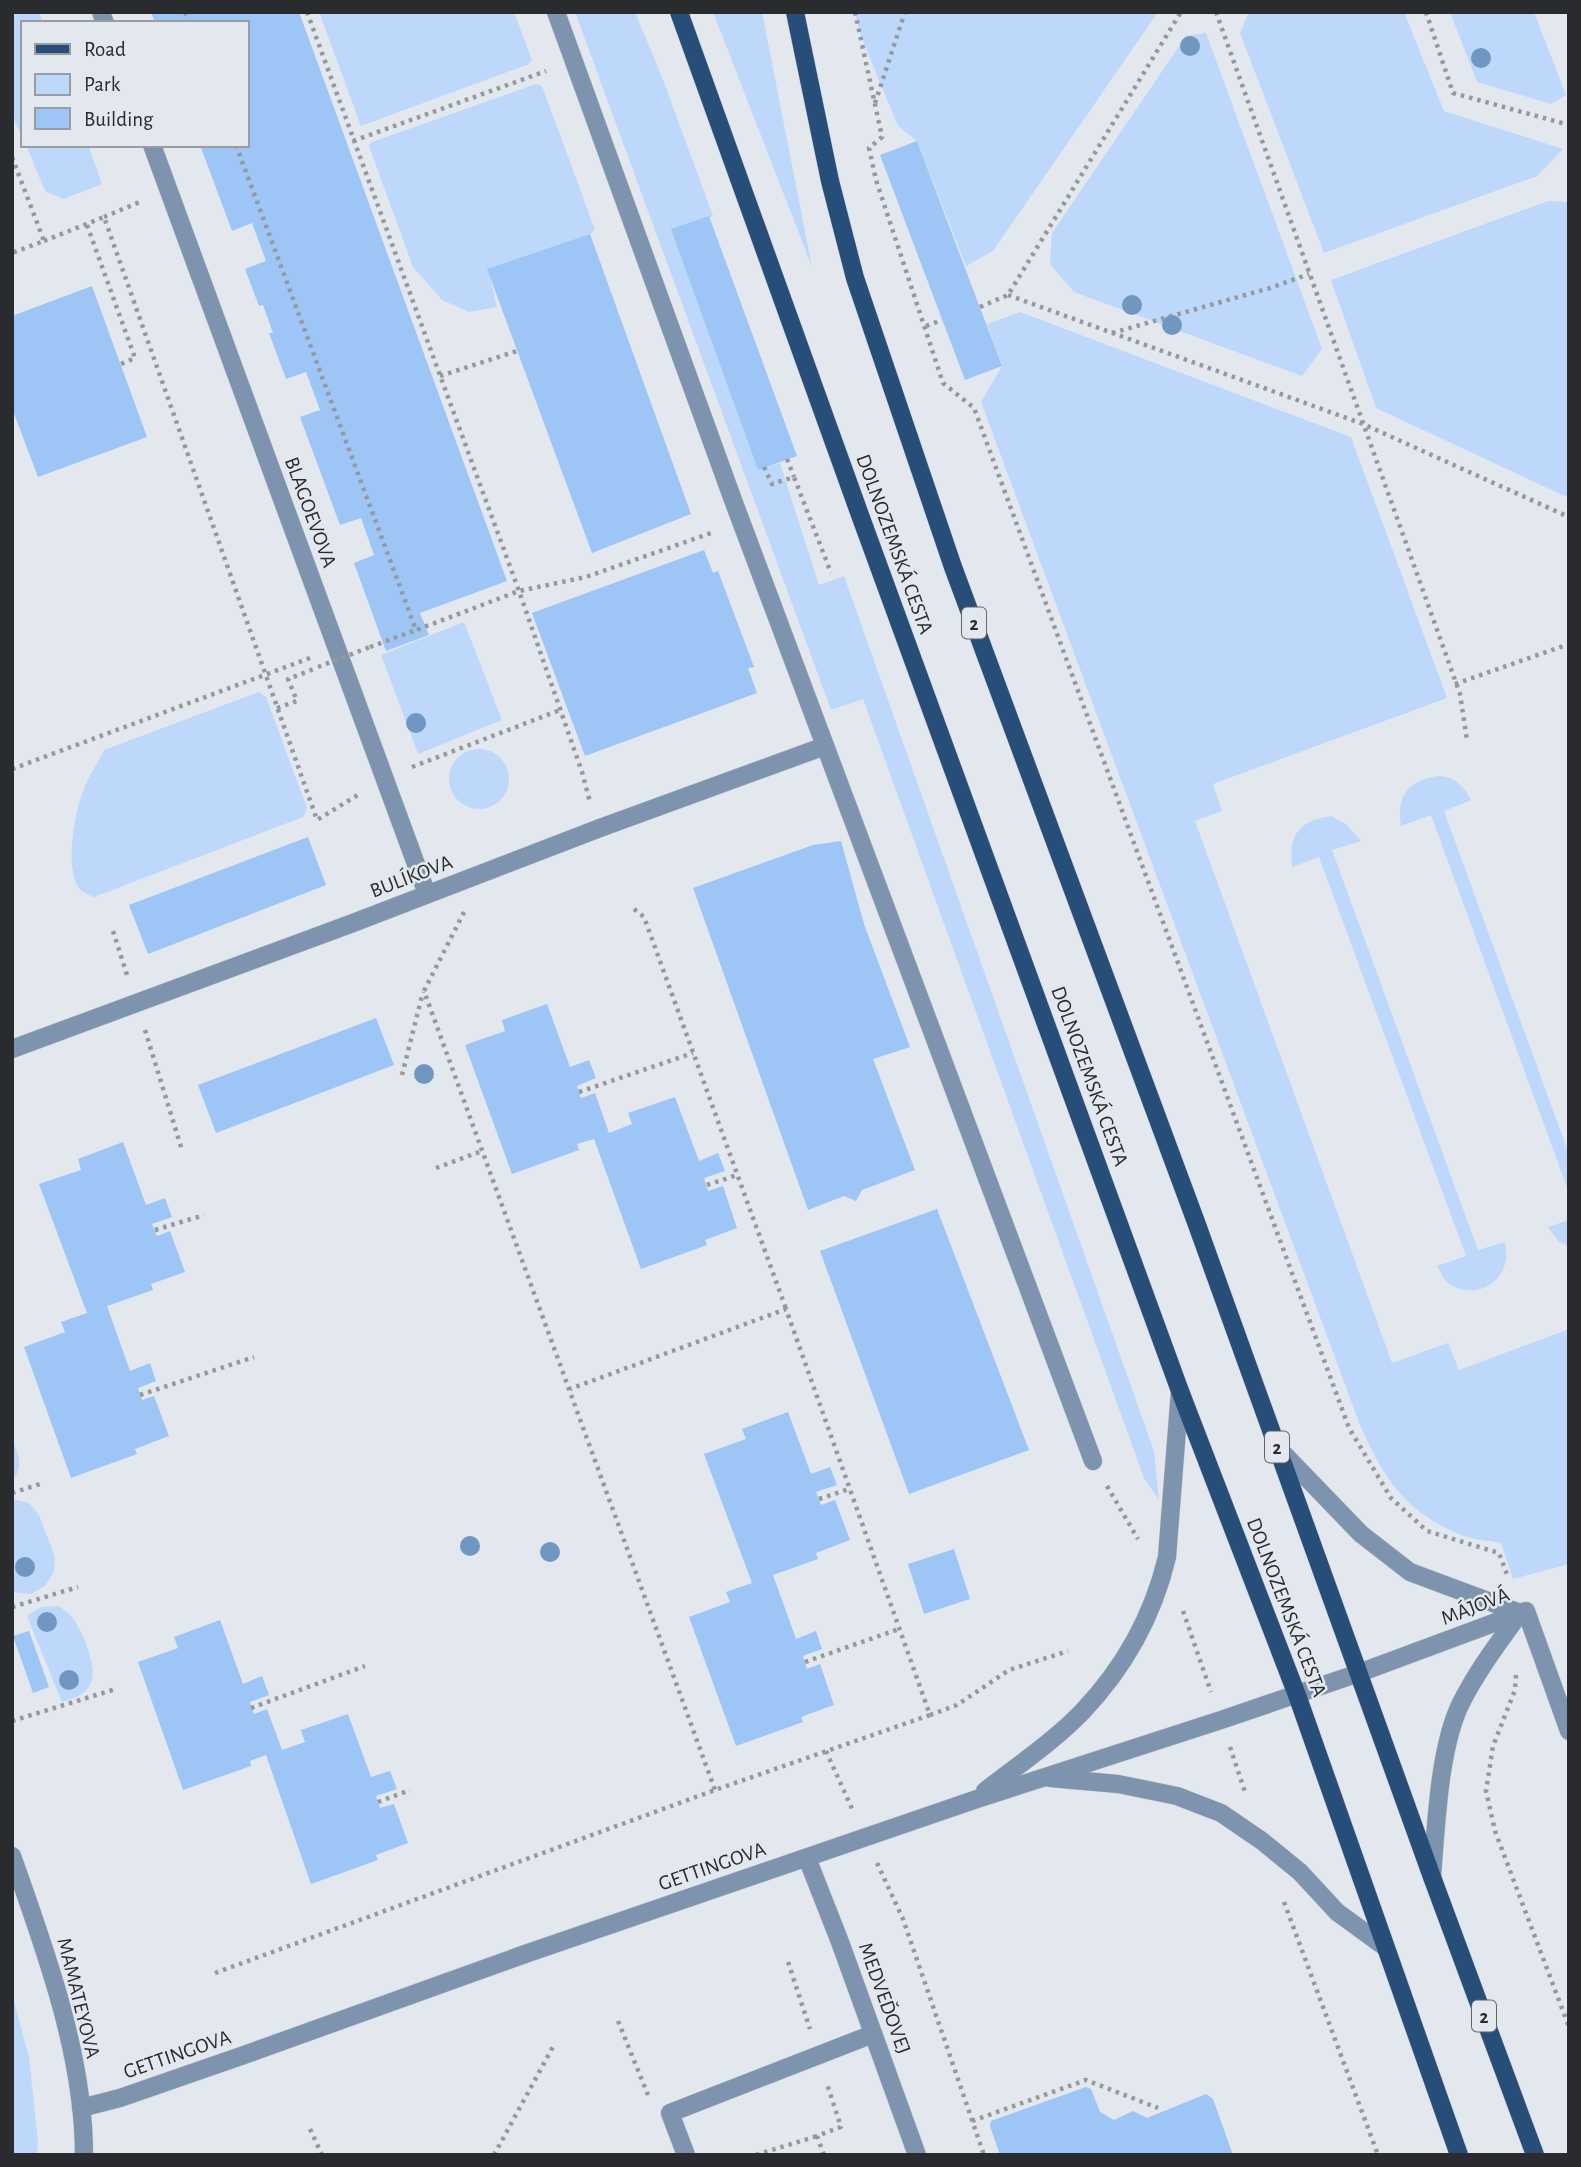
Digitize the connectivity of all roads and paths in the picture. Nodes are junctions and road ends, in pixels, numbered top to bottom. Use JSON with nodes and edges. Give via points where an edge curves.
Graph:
{"nodes":[{"id":1,"x":307,"y":12,"type":"edge"},
{"id":2,"x":556,"y":12,"type":"edge"},
{"id":3,"x":680,"y":12,"type":"edge"},
{"id":4,"x":794,"y":12,"type":"edge"},
{"id":5,"x":855,"y":12,"type":"edge"},
{"id":6,"x":905,"y":12,"type":"edge"},
{"id":7,"x":1181,"y":12,"type":"edge"},
{"id":8,"x":1216,"y":12,"type":"edge"},
{"id":9,"x":1426,"y":12,"type":"edge"},
{"id":10,"x":574,"y":62,"type":"junction"},
{"id":11,"x":329,"y":74,"type":"junction"},
{"id":12,"x":323,"y":77,"type":"dead end"},
{"id":13,"x":875,"y":103,"type":"junction"},
{"id":14,"x":1569,"y":125,"type":"edge"},
{"id":15,"x":353,"y":141,"type":"junction"},
{"id":16,"x":153,"y":147,"type":"edge"},
{"id":17,"x":237,"y":147,"type":"edge"},
{"id":18,"x":12,"y":157,"type":"edge"},
{"id":19,"x":144,"y":200,"type":"dead end"},
{"id":20,"x":104,"y":217,"type":"junction"},
{"id":21,"x":86,"y":225,"type":"junction"},
{"id":22,"x":44,"y":241,"type":"junction"},
{"id":23,"x":12,"y":253,"type":"edge"},
{"id":24,"x":1309,"y":274,"type":"junction"},
{"id":25,"x":1008,"y":295,"type":"junction"},
{"id":26,"x":980,"y":307,"type":"dead end"},
{"id":27,"x":942,"y":320,"type":"dead end"},
{"id":28,"x":926,"y":326,"type":"junction"},
{"id":29,"x":1111,"y":333,"type":"junction"},
{"id":30,"x":517,"y":351,"type":"dead end"},
{"id":31,"x":121,"y":364,"type":"dead end"},
{"id":32,"x":440,"y":376,"type":"junction"},
{"id":33,"x":1363,"y":424,"type":"junction"},
{"id":34,"x":788,"y":459,"type":"dead end"},
{"id":35,"x":764,"y":467,"type":"dead end"},
{"id":36,"x":794,"y":477,"type":"junction"},
{"id":37,"x":1569,"y":517,"type":"edge"},
{"id":38,"x":714,"y":524,"type":"dead end"},
{"id":39,"x":831,"y":573,"type":"dead end"},
{"id":40,"x":519,"y":591,"type":"junction"},
{"id":41,"x":416,"y":630,"type":"junction"},
{"id":42,"x":1569,"y":643,"type":"edge"},
{"id":43,"x":337,"y":647,"type":"junction"},
{"id":44,"x":266,"y":675,"type":"junction"},
{"id":45,"x":1455,"y":684,"type":"junction"},
{"id":46,"x":277,"y":708,"type":"junction"},
{"id":47,"x":560,"y":710,"type":"junction"},
{"id":48,"x":1466,"y":740,"type":"dead end"},
{"id":49,"x":825,"y":746,"type":"junction"},
{"id":50,"x":12,"y":769,"type":"edge"},
{"id":51,"x":385,"y":777,"type":"junction"},
{"id":52,"x":592,"y":810,"type":"dead end"},
{"id":53,"x":483,"y":874,"type":"junction"},
{"id":54,"x":427,"y":894,"type":"junction"},
{"id":55,"x":634,"y":909,"type":"dead end"},
{"id":56,"x":113,"y":932,"type":"dead end"},
{"id":57,"x":424,"y":991,"type":"junction"},
{"id":58,"x":136,"y":1003,"type":"junction"},
{"id":59,"x":12,"y":1049,"type":"edge"},
{"id":60,"x":693,"y":1053,"type":"junction"},
{"id":61,"x":402,"y":1074,"type":"dead end"},
{"id":62,"x":579,"y":1092,"type":"dead end"},
{"id":63,"x":182,"y":1150,"type":"dead end"},
{"id":64,"x":482,"y":1151,"type":"junction"},
{"id":65,"x":436,"y":1168,"type":"dead end"},
{"id":66,"x":737,"y":1175,"type":"junction"},
{"id":67,"x":707,"y":1185,"type":"dead end"},
{"id":68,"x":204,"y":1215,"type":"dead end"},
{"id":69,"x":155,"y":1230,"type":"dead end"},
{"id":70,"x":786,"y":1309,"type":"junction"},
{"id":71,"x":254,"y":1357,"type":"dead end"},
{"id":72,"x":570,"y":1389,"type":"junction"},
{"id":73,"x":1180,"y":1391,"type":"junction"},
{"id":74,"x":139,"y":1395,"type":"dead end"},
{"id":75,"x":1278,"y":1448,"type":"junction"},
{"id":76,"x":1093,"y":1461,"type":"joint"},
{"id":77,"x":40,"y":1484,"type":"dead end"},
{"id":78,"x":849,"y":1489,"type":"junction"},
{"id":79,"x":12,"y":1493,"type":"edge"},
{"id":80,"x":819,"y":1499,"type":"dead end"},
{"id":81,"x":1162,"y":1580,"type":"junction"},
{"id":82,"x":78,"y":1587,"type":"dead end"},
{"id":83,"x":12,"y":1606,"type":"edge"},
{"id":84,"x":1520,"y":1613,"type":"junction"},
{"id":85,"x":900,"y":1629,"type":"junction"},
{"id":86,"x":1068,"y":1651,"type":"dead end"},
{"id":87,"x":804,"y":1662,"type":"dead end"},
{"id":88,"x":1516,"y":1664,"type":"dead end"},
{"id":89,"x":365,"y":1666,"type":"dead end"},
{"id":90,"x":1359,"y":1673,"type":"junction"},
{"id":91,"x":116,"y":1689,"type":"dead end"},
{"id":92,"x":1297,"y":1695,"type":"junction"},
{"id":93,"x":251,"y":1708,"type":"dead end"},
{"id":94,"x":930,"y":1715,"type":"junction"},
{"id":95,"x":1221,"y":1720,"type":"junction"},
{"id":96,"x":12,"y":1721,"type":"edge"},
{"id":97,"x":1569,"y":1731,"type":"edge"},
{"id":98,"x":826,"y":1751,"type":"junction"},
{"id":99,"x":1043,"y":1777,"type":"junction"},
{"id":100,"x":410,"y":1790,"type":"dead end"},
{"id":101,"x":715,"y":1790,"type":"junction"},
{"id":102,"x":974,"y":1800,"type":"junction"},
{"id":103,"x":378,"y":1802,"type":"dead end"},
{"id":104,"x":866,"y":1837,"type":"junction"},
{"id":105,"x":1262,"y":1840,"type":"junction"},
{"id":106,"x":12,"y":1856,"type":"edge"},
{"id":107,"x":807,"y":1858,"type":"junction"},
{"id":108,"x":1432,"y":1877,"type":"junction"},
{"id":109,"x":1284,"y":1900,"type":"dead end"},
{"id":110,"x":1385,"y":1947,"type":"junction"},
{"id":111,"x":215,"y":1973,"type":"dead end"},
{"id":112,"x":618,"y":2021,"type":"dead end"},
{"id":113,"x":1569,"y":2027,"type":"edge"},
{"id":114,"x":873,"y":2034,"type":"junction"},
{"id":115,"x":555,"y":2043,"type":"dead end"},
{"id":116,"x":650,"y":2099,"type":"dead end"},
{"id":117,"x":82,"y":2108,"type":"junction"},
{"id":118,"x":1158,"y":2108,"type":"dead end"},
{"id":119,"x":972,"y":2121,"type":"junction"},
{"id":120,"x":310,"y":2129,"type":"dead end"},
{"id":121,"x":817,"y":2136,"type":"dead end"},
{"id":122,"x":84,"y":2155,"type":"edge"},
{"id":123,"x":322,"y":2155,"type":"edge"},
{"id":124,"x":494,"y":2155,"type":"edge"},
{"id":125,"x":686,"y":2155,"type":"edge"},
{"id":126,"x":756,"y":2155,"type":"edge"},
{"id":127,"x":917,"y":2155,"type":"edge"},
{"id":128,"x":984,"y":2155,"type":"edge"},
{"id":129,"x":1378,"y":2155,"type":"edge"},
{"id":130,"x":1459,"y":2155,"type":"edge"},
{"id":131,"x":1535,"y":2155,"type":"edge"}],
"edges":[{"from":1,"to":11,"type":"path"},
{"from":2,"to":10,"type":"street"},
{"from":3,"to":73,"type":"main road","name":"DOLNOZEMSKÁ CESTA"},
{"from":4,"to":75,"type":"main road","name":"DOLNOZEMSKÁ CESTA","number":"2","via":[[855,278],[953,567]]},
{"from":5,"to":13,"type":"path"},
{"from":6,"to":13,"type":"path"},
{"from":7,"to":25,"type":"path"},
{"from":8,"to":24,"type":"path"},
{"from":9,"to":14,"type":"path","via":[[1453,93]]},
{"from":10,"to":15,"type":"path"},
{"from":10,"to":49,"type":"street"},
{"from":11,"to":12,"type":"path"},
{"from":11,"to":15,"type":"path"},
{"from":13,"to":28,"type":"path","via":[[882,137],[869,148],[876,180]]},
{"from":15,"to":32,"type":"path"},
{"from":16,"to":43,"type":"street","name":"BLAGOEVOVA"},
{"from":17,"to":41,"type":"path"},
{"from":18,"to":22,"type":"path"},
{"from":19,"to":20,"type":"path"},
{"from":20,"to":21,"type":"path"},
{"from":20,"to":44,"type":"path"},
{"from":21,"to":22,"type":"path"},
{"from":21,"to":31,"type":"path","via":[[135,358]]},
{"from":22,"to":23,"type":"path"},
{"from":24,"to":29,"type":"path"},
{"from":24,"to":33,"type":"path"},
{"from":25,"to":26,"type":"path"},
{"from":25,"to":29,"type":"path"},
{"from":27,"to":28,"type":"path"},
{"from":28,"to":84,"type":"path","via":[[943,383],[974,408],[1349,1428],[1391,1498],[1427,1531],[1499,1553]]},
{"from":29,"to":33,"type":"path"},
{"from":30,"to":32,"type":"path"},
{"from":32,"to":40,"type":"path"},
{"from":33,"to":37,"type":"path"},
{"from":33,"to":45,"type":"path"},
{"from":34,"to":36,"type":"path"},
{"from":35,"to":36,"type":"path","via":[[772,484]]},
{"from":36,"to":39,"type":"path"},
{"from":38,"to":40,"type":"path","via":[[717,531],[612,569]]},
{"from":40,"to":41,"type":"path"},
{"from":40,"to":47,"type":"path"},
{"from":41,"to":46,"type":"path","bridge":true,"via":[[288,679],[297,701]]},
{"from":42,"to":45,"type":"path"},
{"from":43,"to":44,"type":"path"},
{"from":43,"to":51,"type":"street","name":"BLAGOEVOVA"},
{"from":44,"to":46,"type":"path"},
{"from":44,"to":50,"type":"path"},
{"from":45,"to":48,"type":"path"},
{"from":46,"to":51,"type":"path","via":[[317,820]]},
{"from":47,"to":51,"type":"path"},
{"from":47,"to":52,"type":"path"},
{"from":49,"to":53,"type":"street","name":"BULÍKOVA"},
{"from":49,"to":76,"type":"street"},
{"from":51,"to":54,"type":"street","name":"BLAGOEVOVA"},
{"from":53,"to":54,"type":"street","name":"BULÍKOVA"},
{"from":53,"to":57,"type":"path"},
{"from":54,"to":58,"type":"street","name":"BULÍKOVA"},
{"from":55,"to":60,"type":"path","via":[[644,917]]},
{"from":56,"to":58,"type":"path"},
{"from":57,"to":61,"type":"path"},
{"from":57,"to":64,"type":"path"},
{"from":58,"to":59,"type":"street","name":"BULÍKOVA"},
{"from":58,"to":63,"type":"path"},
{"from":60,"to":62,"type":"path"},
{"from":60,"to":66,"type":"path"},
{"from":64,"to":65,"type":"path"},
{"from":64,"to":72,"type":"path"},
{"from":66,"to":67,"type":"path"},
{"from":66,"to":70,"type":"path"},
{"from":68,"to":69,"type":"path"},
{"from":70,"to":72,"type":"path"},
{"from":70,"to":78,"type":"path"},
{"from":71,"to":74,"type":"path"},
{"from":72,"to":101,"type":"path"},
{"from":73,"to":81,"type":"street"},
{"from":73,"to":92,"type":"main road","name":"DOLNOZEMSKÁ CESTA"},
{"from":75,"to":84,"type":"street","via":[[1361,1534],[1410,1572]]},
{"from":75,"to":90,"type":"main road","name":"DOLNOZEMSKÁ CESTA","number":"2"},
{"from":76,"to":81,"type":"path"},
{"from":77,"to":79,"type":"path"},
{"from":78,"to":80,"type":"path"},
{"from":78,"to":85,"type":"path"},
{"from":81,"to":95,"type":"path","via":[[1178,1597]]},
{"from":81,"to":102,"type":"street","via":[[1137,1638],[1088,1704]]},
{"from":82,"to":83,"type":"path"},
{"from":84,"to":90,"type":"street","name":"MÁJOVÁ"},
{"from":84,"to":97,"type":"street","name":"MÁJOVÁ","via":[[1526,1611]]},
{"from":84,"to":108,"type":"street","via":[[1460,1705],[1447,1749]]},
{"from":85,"to":87,"type":"path"},
{"from":85,"to":94,"type":"path"},
{"from":86,"to":94,"type":"path","via":[[1009,1670],[957,1705]]},
{"from":88,"to":113,"type":"path","via":[[1515,1690],[1493,1745],[1486,1791],[1495,1831]]},
{"from":89,"to":93,"type":"path"},
{"from":90,"to":92,"type":"street","name":"GETTINGOVA"},
{"from":90,"to":108,"type":"main road","name":"DOLNOZEMSKÁ CESTA","number":"2"},
{"from":91,"to":96,"type":"path"},
{"from":92,"to":95,"type":"street","name":"GETTINGOVA"},
{"from":92,"to":110,"type":"main road","name":"DOLNOZEMSKÁ CESTA"},
{"from":94,"to":98,"type":"path"},
{"from":95,"to":99,"type":"street","name":"GETTINGOVA"},
{"from":95,"to":105,"type":"path"},
{"from":98,"to":101,"type":"path"},
{"from":98,"to":104,"type":"path"},
{"from":99,"to":102,"type":"street","name":"GETTINGOVA"},
{"from":99,"to":105,"type":"street","via":[[1118,1784],[1177,1796],[1221,1813]]},
{"from":100,"to":103,"type":"path"},
{"from":101,"to":111,"type":"path"},
{"from":102,"to":104,"type":"street","name":"GETTINGOVA"},
{"from":104,"to":107,"type":"street","name":"GETTINGOVA"},
{"from":104,"to":119,"type":"path","via":[[903,1919]]},
{"from":105,"to":110,"type":"street","via":[[1337,1912]]},
{"from":106,"to":117,"type":"street","name":"MAMATEYOVA","via":[[56,1986]]},
{"from":107,"to":114,"type":"street","name":"MEDVEĎOVEJ"},
{"from":107,"to":117,"type":"street","name":"GETTINGOVA"},
{"from":108,"to":131,"type":"main road","name":"DOLNOZEMSKÁ CESTA","number":"2"},
{"from":109,"to":129,"type":"path"},
{"from":110,"to":130,"type":"main road","name":"DOLNOZEMSKÁ CESTA"},
{"from":112,"to":116,"type":"path"},
{"from":114,"to":125,"type":"street","via":[[670,2113]]},
{"from":114,"to":127,"type":"street","name":"MEDVEĎOVEJ"},
{"from":115,"to":124,"type":"path"},
{"from":117,"to":122,"type":"street","name":"MAMATEYOVA"},
{"from":118,"to":119,"type":"path","via":[[1086,2080]]},
{"from":119,"to":128,"type":"path"},
{"from":120,"to":123,"type":"path"},
{"from":121,"to":126,"type":"path"}]}
